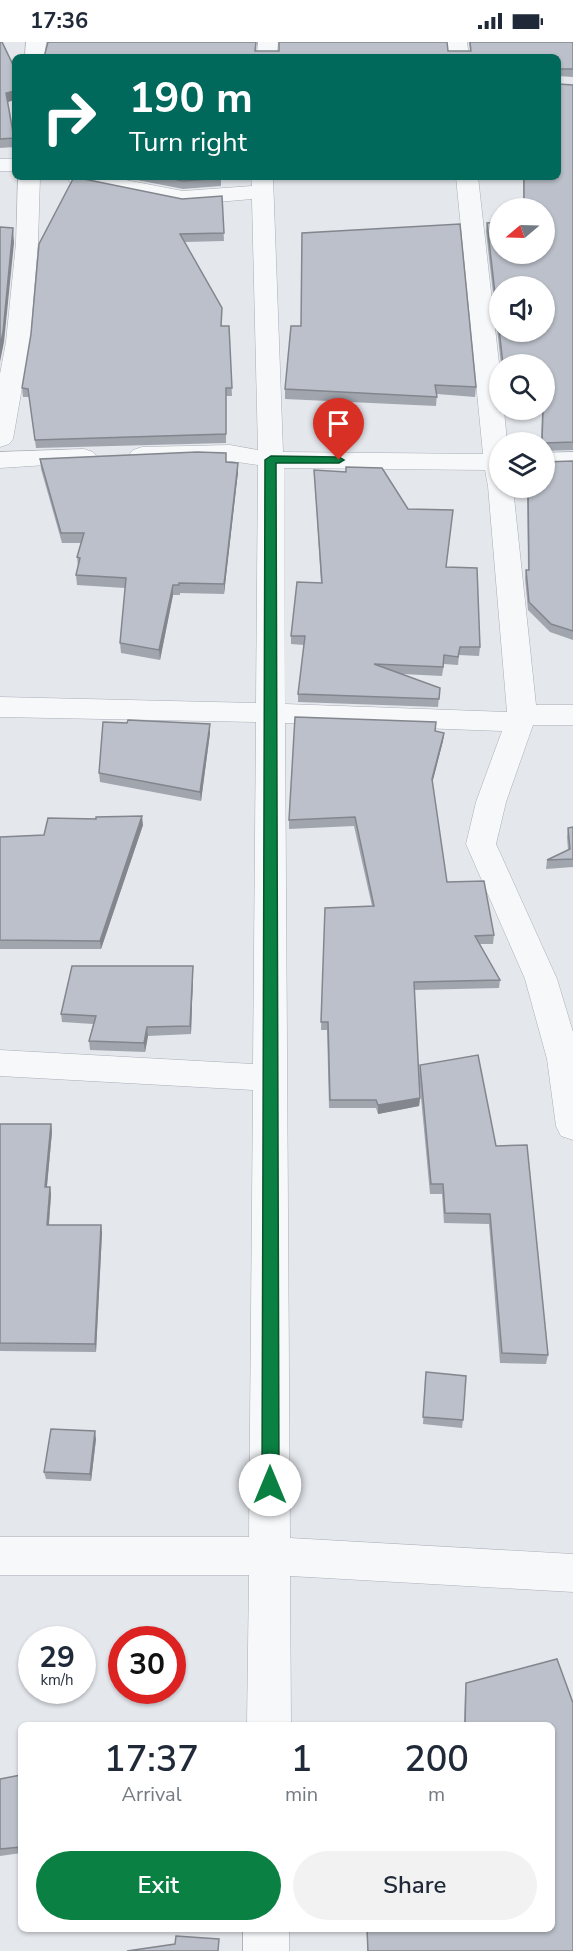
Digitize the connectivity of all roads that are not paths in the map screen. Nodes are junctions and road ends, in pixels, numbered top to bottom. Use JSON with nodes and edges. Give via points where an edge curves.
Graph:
{"nodes":[{"id":1,"x":29,"y":180,"type":"edge"},
{"id":2,"x":93,"y":180,"type":"edge"},
{"id":3,"x":467,"y":180,"type":"edge"},
{"id":4,"x":261,"y":185,"type":"edge"},
{"id":5,"x":494,"y":432,"type":"edge"},
{"id":6,"x":0,"y":439,"type":"edge"},
{"id":7,"x":0,"y":460,"type":"edge"},
{"id":8,"x":271,"y":460,"type":"junction"},
{"id":9,"x":573,"y":460,"type":"edge"},
{"id":10,"x":555,"y":461,"type":"edge"},
{"id":11,"x":489,"y":473,"type":"edge"},
{"id":12,"x":501,"y":498,"type":"edge"},
{"id":13,"x":0,"y":707,"type":"edge"},
{"id":14,"x":271,"y":712,"type":"junction"},
{"id":15,"x":573,"y":716,"type":"edge"},
{"id":16,"x":521,"y":718,"type":"junction"},
{"id":17,"x":562,"y":1015,"type":"edge"},
{"id":18,"x":0,"y":1062,"type":"edge"},
{"id":19,"x":270,"y":1078,"type":"junction"},
{"id":20,"x":573,"y":1126,"type":"edge"},
{"id":21,"x":0,"y":1556,"type":"edge"},
{"id":22,"x":270,"y":1556,"type":"junction"},
{"id":23,"x":573,"y":1573,"type":"edge"},
{"id":24,"x":269,"y":1722,"type":"edge"},
{"id":25,"x":266,"y":1932,"type":"edge"},
{"id":26,"x":266,"y":1951,"type":"edge"}],
"edges":[{"from":1,"to":6,"type":"street","via":[[18,342]]},
{"from":2,"to":4,"type":"street","via":[[183,198]]},
{"from":3,"to":5,"type":"street"},
{"from":4,"to":8,"type":"street"},
{"from":7,"to":8,"type":"street","via":[[230,453]]},
{"from":8,"to":11,"type":"street"},
{"from":8,"to":14,"type":"street"},
{"from":9,"to":10,"type":"street"},
{"from":12,"to":16,"type":"street"},
{"from":13,"to":14,"type":"street"},
{"from":14,"to":16,"type":"street"},
{"from":14,"to":19,"type":"street"},
{"from":15,"to":16,"type":"street"},
{"from":16,"to":17,"type":"street","via":[[491,802],[481,844],[541,979]]},
{"from":17,"to":20,"type":"street"},
{"from":18,"to":19,"type":"street"},
{"from":19,"to":22,"type":"street"},
{"from":21,"to":22,"type":"street"},
{"from":22,"to":23,"type":"street"},
{"from":22,"to":24,"type":"street"},
{"from":25,"to":26,"type":"street"}]}
